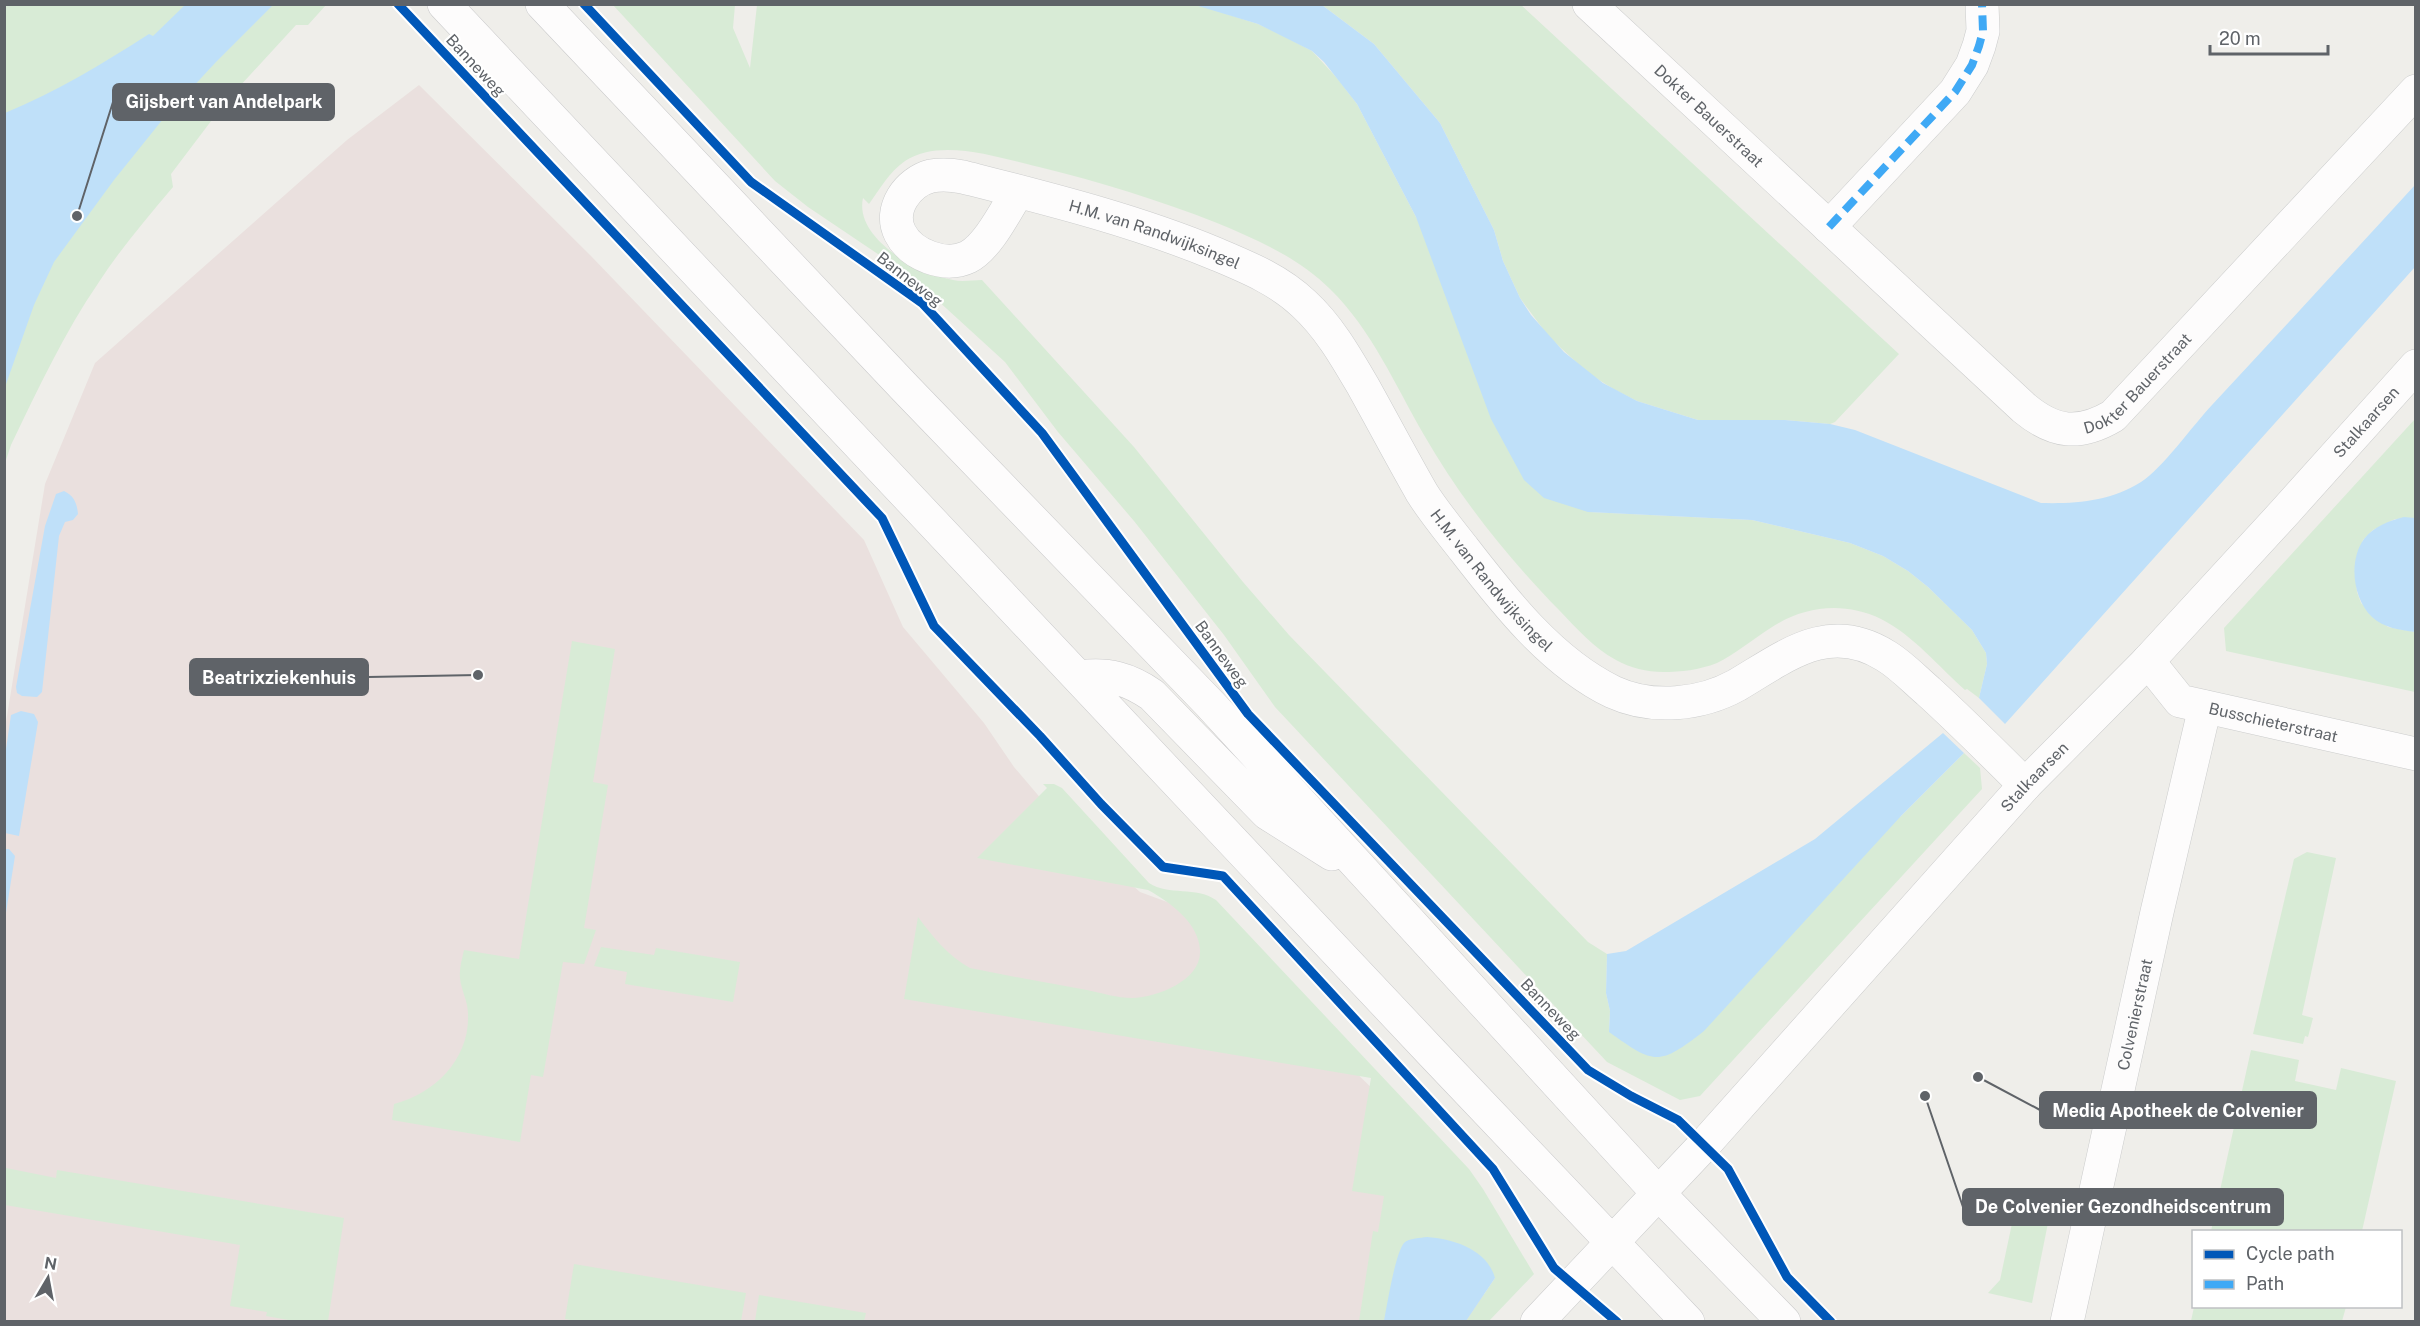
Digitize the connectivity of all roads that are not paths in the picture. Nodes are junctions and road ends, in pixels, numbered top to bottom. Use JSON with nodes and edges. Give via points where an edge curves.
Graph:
{"nodes":[{"id":1,"x":444,"y":4,"type":"edge"},
{"id":2,"x":542,"y":4,"type":"edge"},
{"id":3,"x":1589,"y":4,"type":"edge"},
{"id":4,"x":1982,"y":4,"type":"edge"},
{"id":5,"x":2415,"y":92,"type":"edge"},
{"id":6,"x":1018,"y":191,"type":"dead end"},
{"id":7,"x":1829,"y":227,"type":"junction"},
{"id":8,"x":2415,"y":366,"type":"edge"},
{"id":9,"x":2148,"y":661,"type":"junction"},
{"id":10,"x":1080,"y":677,"type":"junction"},
{"id":11,"x":2205,"y":707,"type":"junction"},
{"id":12,"x":2415,"y":754,"type":"edge"},
{"id":13,"x":2025,"y":785,"type":"junction"},
{"id":14,"x":1369,"y":878,"type":"junction"},
{"id":15,"x":1658,"y":1193,"type":"junction"},
{"id":16,"x":1612,"y":1243,"type":"junction"},
{"id":17,"x":1537,"y":1322,"type":"edge"},
{"id":18,"x":1688,"y":1322,"type":"edge"},
{"id":19,"x":1784,"y":1322,"type":"edge"},
{"id":20,"x":2067,"y":1322,"type":"edge"}],
"edges":[{"from":1,"to":10,"type":"street","name":"Banneweg"},
{"from":2,"to":14,"type":"street","via":[[1210,704]]},
{"from":3,"to":7,"type":"street","name":"Dokter Bauerstraat"},
{"from":4,"to":7,"type":"street","via":[[1979,46],[1955,92]]},
{"from":5,"to":7,"type":"street","name":"Dokter Bauerstraat","via":[[2114,416],[2078,431],[2037,419]]},
{"from":6,"to":13,"type":"street","name":"H.M. van Randwijksingel","via":[[1167,234],[1275,281],[1303,303],[1327,328],[1346,357],[1424,495],[1448,529],[1505,601],[1591,679],[1616,693],[1643,701],[1677,703],[1716,695],[1811,644],[1852,642],[1886,655]]},
{"from":8,"to":9,"type":"street","name":"Stalkaarsen"},
{"from":9,"to":11,"type":"street","name":"Busschieterstraat","via":[[2181,701]]},
{"from":9,"to":13,"type":"street","name":"Stalkaarsen"},
{"from":10,"to":14,"type":"street","via":[[1118,677],[1135,683],[1152,695],[1267,813]]},
{"from":10,"to":16,"type":"street","name":"Banneweg"},
{"from":11,"to":12,"type":"street","name":"Busschieterstraat"},
{"from":11,"to":20,"type":"street","name":"Colvenierstraat"},
{"from":13,"to":15,"type":"street","name":"Stalkaarsen"},
{"from":14,"to":15,"type":"street"},
{"from":15,"to":16,"type":"street"},
{"from":15,"to":19,"type":"street"},
{"from":16,"to":17,"type":"street"},
{"from":16,"to":18,"type":"street","name":"Banneweg"}]}
